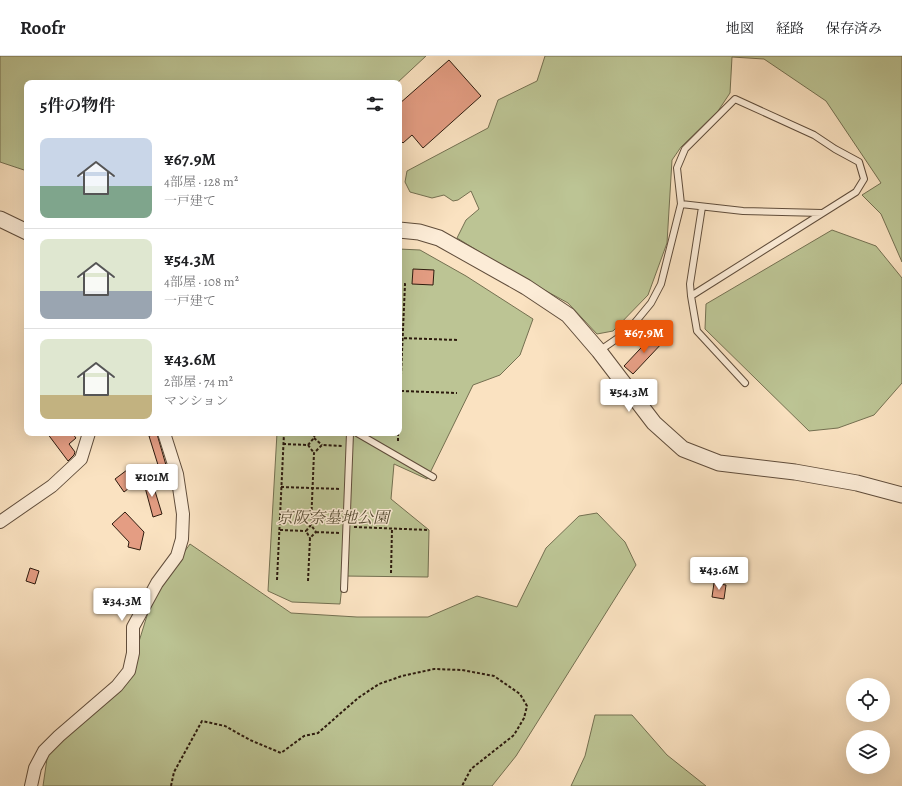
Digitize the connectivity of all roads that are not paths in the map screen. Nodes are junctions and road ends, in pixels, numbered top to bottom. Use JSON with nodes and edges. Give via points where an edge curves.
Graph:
{"nodes":[{"id":1,"x":681,"y":204,"type":"junction"},
{"id":2,"x":702,"y":207,"type":"junction"},
{"id":3,"x":822,"y":213,"type":"junction"},
{"id":4,"x":0,"y":219,"type":"edge"},
{"id":5,"x":402,"y":230,"type":"edge"},
{"id":6,"x":24,"y":231,"type":"edge"},
{"id":7,"x":691,"y":296,"type":"junction"},
{"id":8,"x":599,"y":351,"type":"junction"},
{"id":9,"x":745,"y":383,"type":"dead end"},
{"id":10,"x":87,"y":436,"type":"edge"},
{"id":11,"x":165,"y":436,"type":"edge"},
{"id":12,"x":350,"y":436,"type":"edge"},
{"id":13,"x":362,"y":436,"type":"edge"},
{"id":14,"x":433,"y":477,"type":"dead end"},
{"id":15,"x":902,"y":495,"type":"edge"},
{"id":16,"x":0,"y":522,"type":"edge"},
{"id":17,"x":344,"y":589,"type":"dead end"},
{"id":18,"x":32,"y":786,"type":"edge"}],
"edges":[{"from":1,"to":2,"type":"lane"},
{"from":1,"to":3,"type":"lane","via":[[677,168],[685,149],[735,99],[814,135],[859,162],[864,179],[856,192]]},
{"from":1,"to":8,"type":"lane","via":[[661,284],[651,303],[628,331]]},
{"from":2,"to":3,"type":"lane"},
{"from":2,"to":7,"type":"lane","via":[[690,284]]},
{"from":3,"to":7,"type":"lane"},
{"from":4,"to":6,"type":"street"},
{"from":5,"to":8,"type":"street","via":[[439,238],[526,286],[568,315]]},
{"from":7,"to":9,"type":"lane","via":[[697,331]]},
{"from":8,"to":15,"type":"street","via":[[654,423],[683,449],[719,463],[795,472],[857,483]]},
{"from":10,"to":16,"type":"street","via":[[81,459],[52,486]]},
{"from":11,"to":18,"type":"street","via":[[177,474],[183,514],[182,538],[177,556],[157,583],[133,627],[134,653],[128,671],[117,686],[44,751],[35,768]]},
{"from":12,"to":17,"type":"lane"},
{"from":13,"to":14,"type":"lane"}]}
